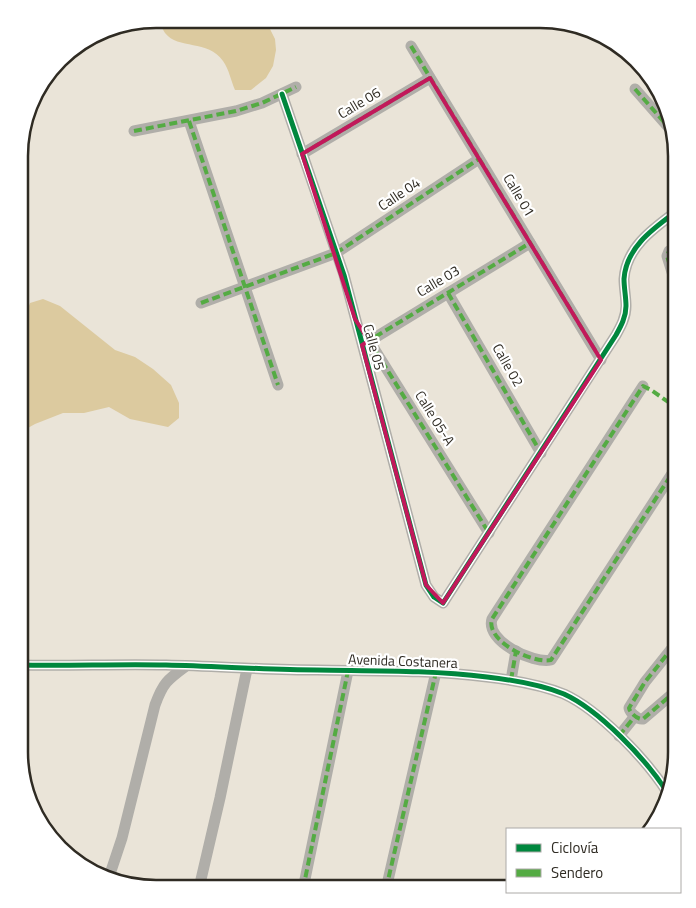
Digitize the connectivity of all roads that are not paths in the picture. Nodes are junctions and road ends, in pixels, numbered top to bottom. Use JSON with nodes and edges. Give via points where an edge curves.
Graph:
{"nodes":[{"id":1,"x":411,"y":46,"type":"dead end"},
{"id":2,"x":430,"y":78,"type":"junction"},
{"id":3,"x":296,"y":87,"type":"dead end"},
{"id":4,"x":636,"y":89,"type":"dead end"},
{"id":5,"x":282,"y":94,"type":"junction"},
{"id":6,"x":189,"y":121,"type":"junction"},
{"id":7,"x":663,"y":121,"type":"edge"},
{"id":8,"x":134,"y":131,"type":"dead end"},
{"id":9,"x":302,"y":154,"type":"junction"},
{"id":10,"x":479,"y":159,"type":"junction"},
{"id":11,"x":668,"y":217,"type":"edge"},
{"id":12,"x":530,"y":243,"type":"junction"},
{"id":13,"x":336,"y":253,"type":"junction"},
{"id":14,"x":245,"y":287,"type":"junction"},
{"id":15,"x":448,"y":293,"type":"junction"},
{"id":16,"x":201,"y":303,"type":"dead end"},
{"id":17,"x":365,"y":343,"type":"junction"},
{"id":18,"x":601,"y":360,"type":"junction"},
{"id":19,"x":278,"y":385,"type":"dead end"},
{"id":20,"x":643,"y":386,"type":"dead end"},
{"id":21,"x":541,"y":453,"type":"junction"},
{"id":22,"x":668,"y":480,"type":"edge"},
{"id":23,"x":489,"y":533,"type":"junction"},
{"id":24,"x":516,"y":652,"type":"junction"},
{"id":25,"x":668,"y":653,"type":"edge"},
{"id":26,"x":28,"y":665,"type":"edge"},
{"id":27,"x":186,"y":666,"type":"junction"},
{"id":28,"x":246,"y":669,"type":"junction"},
{"id":29,"x":348,"y":671,"type":"junction"},
{"id":30,"x":436,"y":672,"type":"junction"},
{"id":31,"x":511,"y":680,"type":"junction"},
{"id":32,"x":668,"y":698,"type":"edge"},
{"id":33,"x":635,"y":716,"type":"junction"},
{"id":34,"x":619,"y":736,"type":"junction"},
{"id":35,"x":663,"y":788,"type":"edge"},
{"id":36,"x":111,"y":872,"type":"edge"},
{"id":37,"x":201,"y":880,"type":"edge"},
{"id":38,"x":305,"y":880,"type":"edge"},
{"id":39,"x":388,"y":880,"type":"edge"}],
"edges":[{"from":1,"to":2,"type":"street","name":"Calle 01"},
{"from":2,"to":9,"type":"street","name":"Calle 06"},
{"from":2,"to":10,"type":"street","name":"Calle 01"},
{"from":3,"to":5,"type":"street"},
{"from":4,"to":7,"type":"street"},
{"from":5,"to":6,"type":"street","via":[[236,111]]},
{"from":5,"to":9,"type":"street","name":"Calle 05"},
{"from":6,"to":8,"type":"street"},
{"from":6,"to":14,"type":"street"},
{"from":9,"to":13,"type":"street","name":"Calle 05"},
{"from":10,"to":12,"type":"street","name":"Calle 01"},
{"from":10,"to":13,"type":"street","name":"Calle 04"},
{"from":11,"to":18,"type":"street","via":[[639,242],[628,262],[624,279],[625,316]]},
{"from":12,"to":15,"type":"street","name":"Calle 03"},
{"from":12,"to":18,"type":"street","name":"Calle 01"},
{"from":13,"to":14,"type":"street","name":"Calle 04"},
{"from":13,"to":17,"type":"street","name":"Calle 05"},
{"from":14,"to":16,"type":"street","name":"Calle 04"},
{"from":14,"to":19,"type":"street"},
{"from":15,"to":17,"type":"street","name":"Calle 03"},
{"from":15,"to":21,"type":"street","name":"Calle 02"},
{"from":17,"to":23,"type":"street","name":"Calle 05-A"},
{"from":17,"to":23,"type":"street","name":"Calle 05","via":[[426,585],[443,603]]},
{"from":18,"to":21,"type":"street"},
{"from":20,"to":24,"type":"street","via":[[492,619],[492,631]]},
{"from":21,"to":23,"type":"street"},
{"from":22,"to":24,"type":"street","via":[[552,660],[535,660]]},
{"from":24,"to":31,"type":"street"},
{"from":25,"to":33,"type":"street","via":[[630,704],[630,711]]},
{"from":26,"to":27,"type":"street","name":"Avenida Costanera"},
{"from":27,"to":28,"type":"street","name":"Avenida Costanera"},
{"from":27,"to":36,"type":"street","via":[[167,680],[160,690]]},
{"from":28,"to":29,"type":"street","name":"Avenida Costanera"},
{"from":28,"to":37,"type":"street"},
{"from":29,"to":30,"type":"street","name":"Avenida Costanera"},
{"from":29,"to":38,"type":"street"},
{"from":30,"to":31,"type":"street","name":"Avenida Costanera"},
{"from":30,"to":39,"type":"street"},
{"from":31,"to":34,"type":"street","name":"Avenida Costanera","via":[[566,695]]},
{"from":32,"to":33,"type":"street","via":[[644,719]]},
{"from":33,"to":34,"type":"street"},
{"from":34,"to":35,"type":"street","name":"Avenida Costanera","via":[[650,768]]}]}
